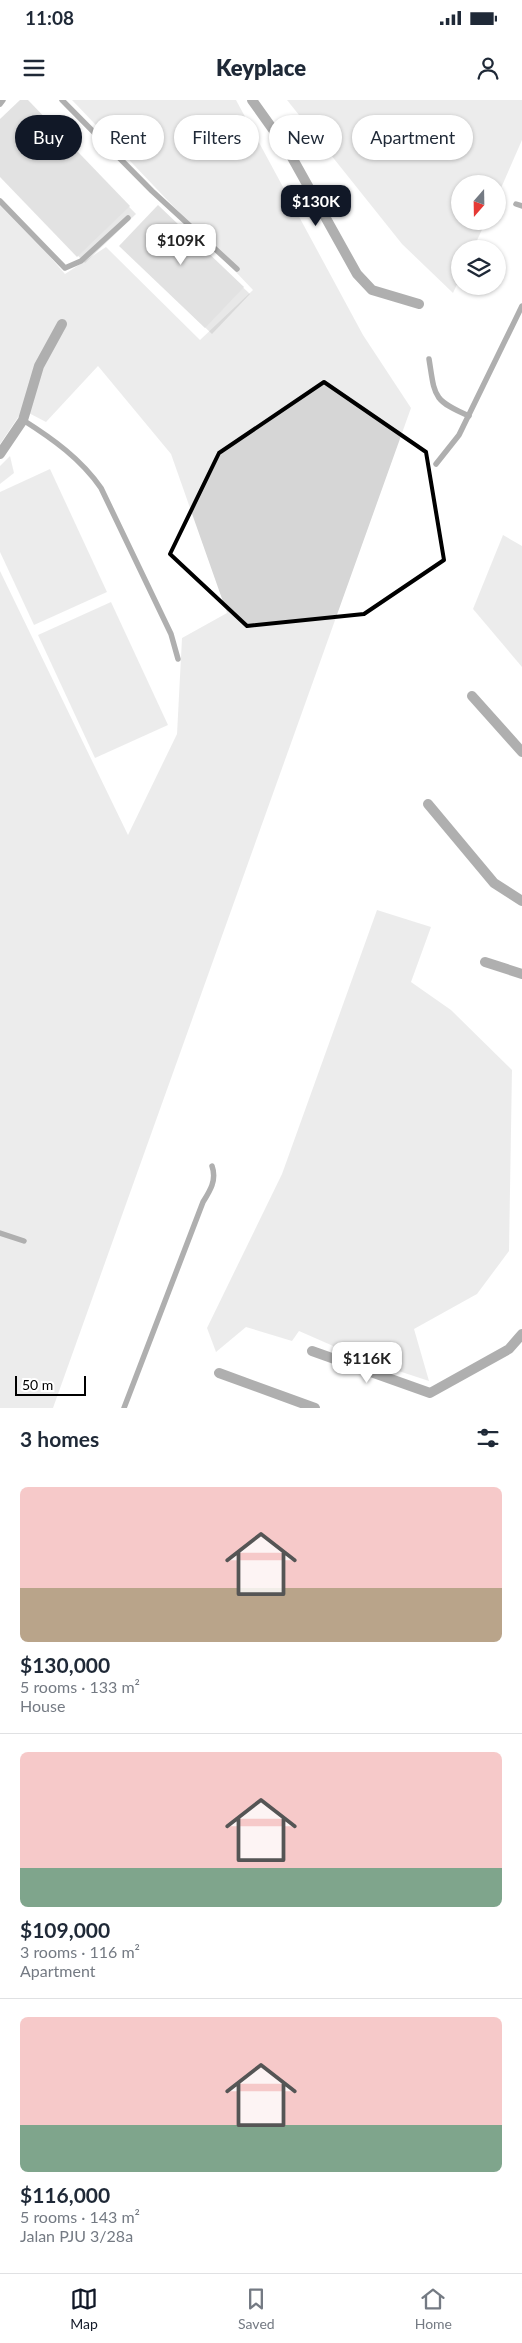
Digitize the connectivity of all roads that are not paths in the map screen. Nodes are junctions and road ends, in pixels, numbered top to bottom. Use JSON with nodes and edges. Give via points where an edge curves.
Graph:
{"nodes":[{"id":1,"x":3,"y":100,"type":"edge"},
{"id":2,"x":62,"y":100,"type":"edge"},
{"id":3,"x":252,"y":100,"type":"edge"},
{"id":4,"x":0,"y":104,"type":"edge"},
{"id":5,"x":0,"y":201,"type":"edge"},
{"id":6,"x":128,"y":218,"type":"dead end"},
{"id":7,"x":237,"y":269,"type":"dead end"},
{"id":8,"x":419,"y":304,"type":"dead end"},
{"id":9,"x":522,"y":306,"type":"edge"},
{"id":10,"x":62,"y":324,"type":"dead end"},
{"id":11,"x":429,"y":359,"type":"dead end"},
{"id":12,"x":469,"y":416,"type":"junction"},
{"id":13,"x":23,"y":420,"type":"junction"},
{"id":14,"x":0,"y":454,"type":"edge"},
{"id":15,"x":436,"y":464,"type":"dead end"},
{"id":16,"x":178,"y":659,"type":"dead end"},
{"id":17,"x":472,"y":696,"type":"dead end"},
{"id":18,"x":522,"y":752,"type":"edge"},
{"id":19,"x":428,"y":804,"type":"dead end"},
{"id":20,"x":522,"y":902,"type":"edge"},
{"id":21,"x":484,"y":962,"type":"dead end"},
{"id":22,"x":522,"y":974,"type":"edge"},
{"id":23,"x":212,"y":1166,"type":"dead end"},
{"id":24,"x":0,"y":1233,"type":"edge"},
{"id":25,"x":24,"y":1241,"type":"dead end"},
{"id":26,"x":522,"y":1334,"type":"edge"},
{"id":27,"x":312,"y":1351,"type":"dead end"},
{"id":28,"x":219,"y":1373,"type":"dead end"},
{"id":29,"x":124,"y":1408,"type":"edge"},
{"id":30,"x":315,"y":1408,"type":"edge"}],
"edges":[{"from":1,"to":4,"type":"lane"},
{"from":2,"to":7,"type":"lane","via":[[152,191]]},
{"from":3,"to":8,"type":"street","via":[[289,152],[357,274],[372,290]]},
{"from":5,"to":6,"type":"lane","via":[[65,268],[81,262]]},
{"from":9,"to":12,"type":"lane"},
{"from":10,"to":13,"type":"street","via":[[38,366]]},
{"from":11,"to":12,"type":"lane","via":[[435,395],[449,408]]},
{"from":12,"to":15,"type":"lane","via":[[459,435]]},
{"from":13,"to":14,"type":"street"},
{"from":13,"to":16,"type":"lane","via":[[67,451],[90,472],[101,488],[171,634]]},
{"from":17,"to":18,"type":"street"},
{"from":19,"to":20,"type":"street","via":[[494,883]]},
{"from":21,"to":22,"type":"street"},
{"from":23,"to":29,"type":"lane","via":[[215,1174],[212,1187],[203,1202]]},
{"from":24,"to":25,"type":"lane"},
{"from":26,"to":27,"type":"street","via":[[509,1349],[430,1393]]},
{"from":28,"to":30,"type":"street"}]}
